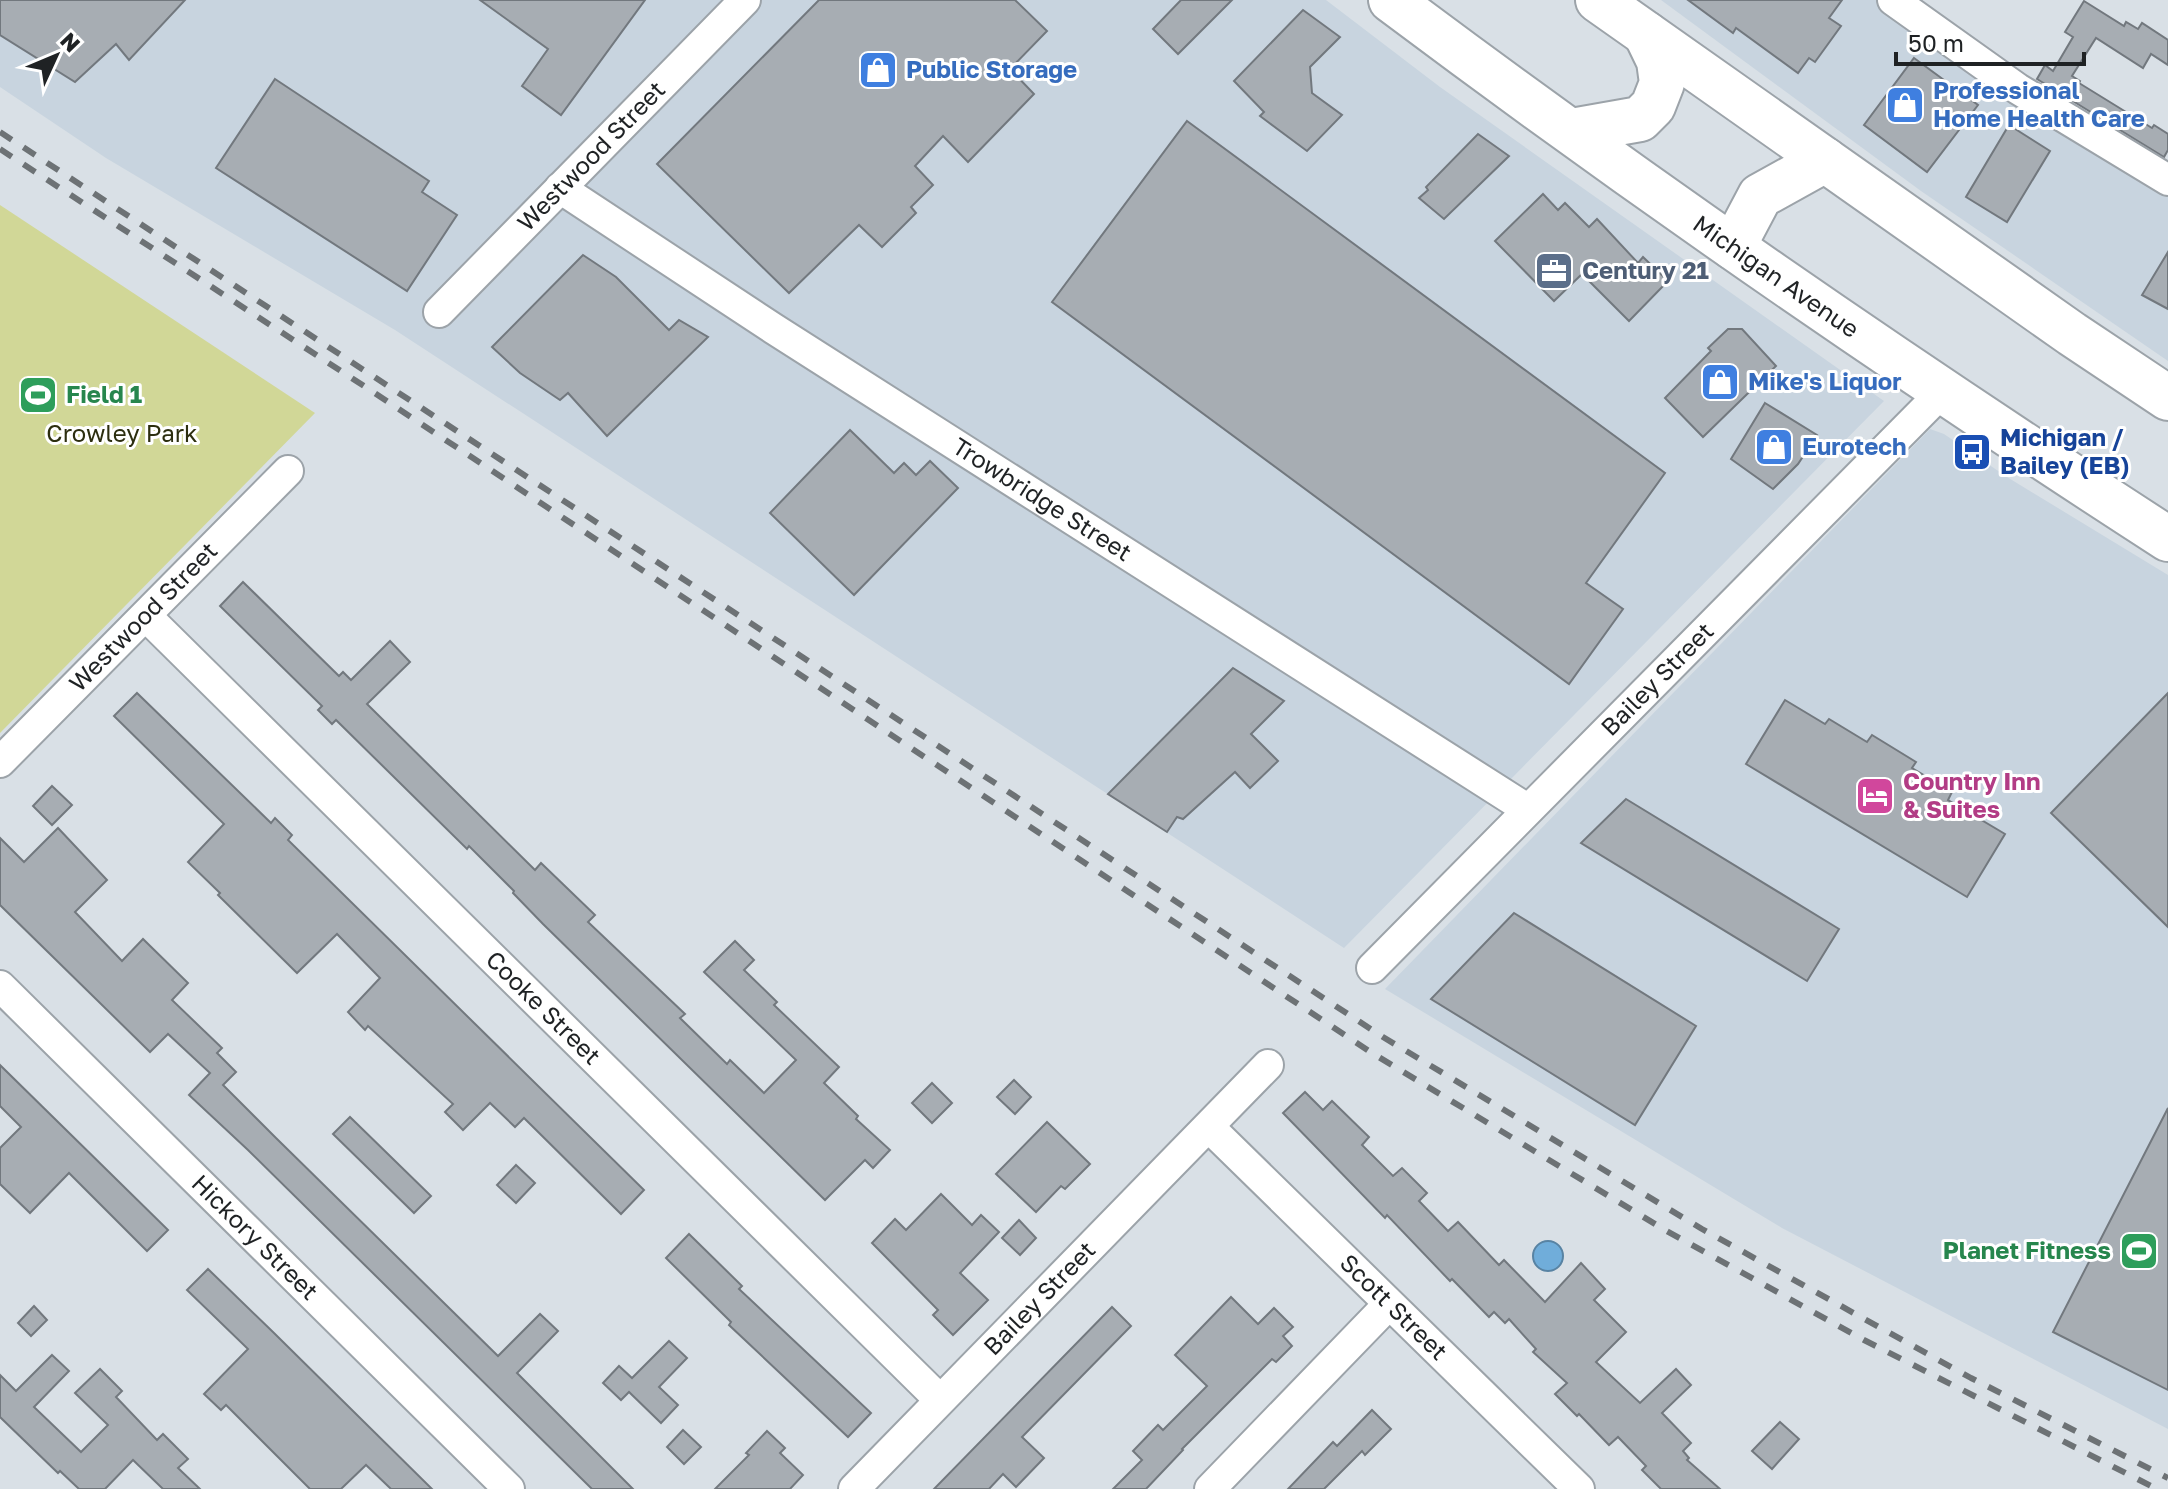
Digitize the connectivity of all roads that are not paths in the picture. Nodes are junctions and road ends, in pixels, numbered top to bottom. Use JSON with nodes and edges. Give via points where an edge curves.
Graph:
{"nodes":[{"id":1,"x":745,"y":0,"type":"edge"},
{"id":2,"x":1391,"y":0,"type":"edge"},
{"id":3,"x":1598,"y":0,"type":"edge"},
{"id":4,"x":1893,"y":0,"type":"edge"},
{"id":5,"x":1646,"y":34,"type":"junction"},
{"id":6,"x":1572,"y":131,"type":"junction"},
{"id":7,"x":1825,"y":160,"type":"junction"},
{"id":8,"x":2168,"y":180,"type":"edge"},
{"id":9,"x":560,"y":188,"type":"junction"},
{"id":10,"x":1733,"y":247,"type":"junction"},
{"id":11,"x":439,"y":312,"type":"dead end"},
{"id":12,"x":1943,"y":391,"type":"junction"},
{"id":13,"x":2168,"y":398,"type":"edge"},
{"id":14,"x":288,"y":471,"type":"dead end"},
{"id":15,"x":2168,"y":539,"type":"edge"},
{"id":16,"x":146,"y":616,"type":"junction"},
{"id":17,"x":0,"y":762,"type":"edge"},
{"id":18,"x":1527,"y":809,"type":"junction"},
{"id":19,"x":1372,"y":968,"type":"dead end"},
{"id":20,"x":0,"y":986,"type":"edge"},
{"id":21,"x":1268,"y":1065,"type":"dead end"},
{"id":22,"x":1218,"y":1117,"type":"junction"},
{"id":23,"x":1389,"y":1304,"type":"junction"},
{"id":24,"x":940,"y":1400,"type":"junction"},
{"id":25,"x":509,"y":1489,"type":"edge"},
{"id":26,"x":854,"y":1489,"type":"edge"},
{"id":27,"x":1210,"y":1489,"type":"edge"},
{"id":28,"x":1579,"y":1489,"type":"edge"}],
"edges":[{"from":1,"to":9,"type":"street","name":"Westwood Street"},
{"from":2,"to":6,"type":"main road","name":"Michigan Avenue"},
{"from":3,"to":5,"type":"main road"},
{"from":4,"to":8,"type":"street","via":[[2018,89]]},
{"from":5,"to":6,"type":"main road","via":[[1662,83],[1653,106],[1640,119]]},
{"from":5,"to":7,"type":"main road"},
{"from":6,"to":10,"type":"main road","name":"Michigan Avenue"},
{"from":7,"to":10,"type":"main road","via":[[1760,196]]},
{"from":7,"to":13,"type":"main road"},
{"from":9,"to":11,"type":"street","name":"Westwood Street"},
{"from":9,"to":18,"type":"street","name":"Trowbridge Street"},
{"from":10,"to":12,"type":"main road","name":"Michigan Avenue"},
{"from":12,"to":15,"type":"main road","name":"Michigan Avenue"},
{"from":12,"to":18,"type":"street","name":"Bailey Street"},
{"from":14,"to":16,"type":"street","name":"Westwood Street"},
{"from":16,"to":17,"type":"street","name":"Westwood Street"},
{"from":16,"to":24,"type":"street","name":"Cooke Street"},
{"from":18,"to":19,"type":"street","name":"Bailey Street"},
{"from":20,"to":25,"type":"street","name":"Hickory Street"},
{"from":21,"to":22,"type":"street","name":"Bailey Street"},
{"from":22,"to":23,"type":"street","name":"Scott Street"},
{"from":22,"to":24,"type":"street","name":"Bailey Street"},
{"from":23,"to":27,"type":"street"},
{"from":23,"to":28,"type":"street","name":"Scott Street"},
{"from":24,"to":26,"type":"street","name":"Bailey Street"}]}
